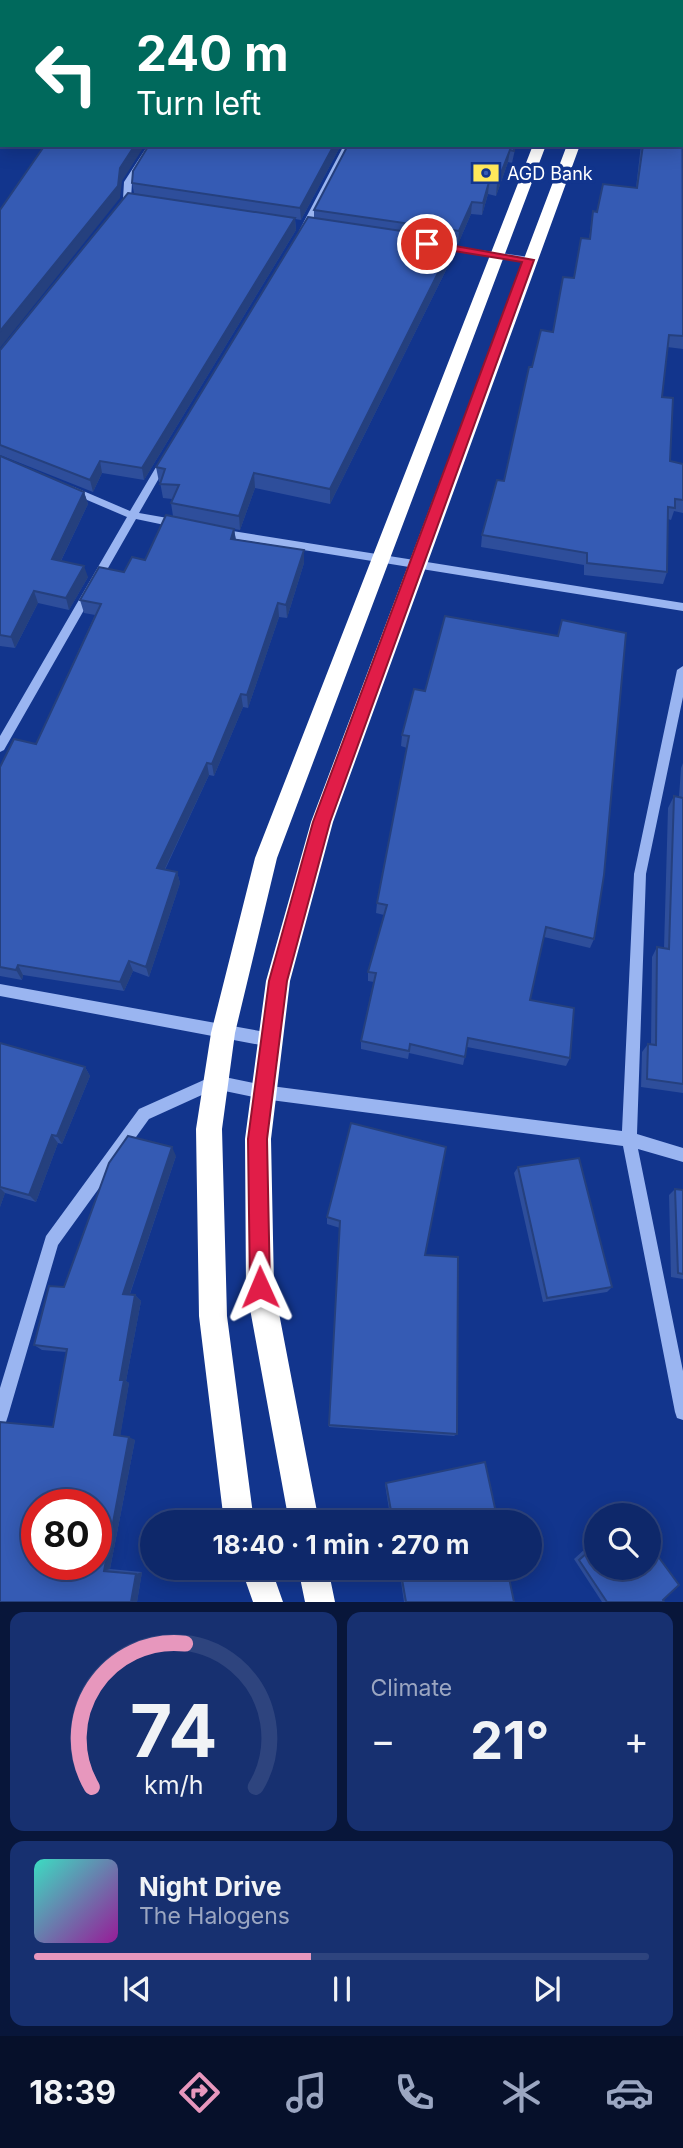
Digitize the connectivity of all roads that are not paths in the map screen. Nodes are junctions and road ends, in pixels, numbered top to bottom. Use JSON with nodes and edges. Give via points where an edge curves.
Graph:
{"nodes":[{"id":1,"x":151,"y":147,"type":"edge"},
{"id":2,"x":347,"y":147,"type":"edge"},
{"id":3,"x":539,"y":147,"type":"edge"},
{"id":4,"x":573,"y":147,"type":"edge"},
{"id":5,"x":127,"y":199,"type":"junction"},
{"id":6,"x":141,"y":201,"type":"edge"},
{"id":7,"x":110,"y":220,"type":"edge"},
{"id":8,"x":292,"y":224,"type":"edge"},
{"id":9,"x":306,"y":226,"type":"junction"},
{"id":10,"x":318,"y":228,"type":"edge"},
{"id":11,"x":299,"y":237,"type":"edge"},
{"id":12,"x":435,"y":245,"type":"edge"},
{"id":13,"x":499,"y":255,"type":"junction"},
{"id":14,"x":528,"y":260,"type":"junction"},
{"id":15,"x":173,"y":445,"type":"edge"},
{"id":16,"x":60,"y":485,"type":"edge"},
{"id":17,"x":131,"y":515,"type":"junction"},
{"id":18,"x":195,"y":528,"type":"edge"},
{"id":19,"x":208,"y":530,"type":"edge"},
{"id":20,"x":382,"y":558,"type":"junction"},
{"id":21,"x":415,"y":564,"type":"junction"},
{"id":22,"x":683,"y":607,"type":"edge"},
{"id":23,"x":683,"y":670,"type":"edge"},
{"id":24,"x":0,"y":747,"type":"edge"},
{"id":25,"x":0,"y":990,"type":"edge"},
{"id":26,"x":223,"y":1034,"type":"junction"},
{"id":27,"x":271,"y":1040,"type":"junction"},
{"id":28,"x":215,"y":1082,"type":"junction"},
{"id":29,"x":263,"y":1092,"type":"junction"},
{"id":30,"x":629,"y":1139,"type":"junction"},
{"id":31,"x":683,"y":1155,"type":"edge"},
{"id":32,"x":683,"y":1412,"type":"edge"},
{"id":33,"x":0,"y":1416,"type":"edge"},
{"id":34,"x":237,"y":1510,"type":"edge"},
{"id":35,"x":302,"y":1510,"type":"edge"},
{"id":36,"x":260,"y":1580,"type":"edge"},
{"id":37,"x":315,"y":1580,"type":"edge"},
{"id":38,"x":268,"y":1602,"type":"edge"},
{"id":39,"x":320,"y":1602,"type":"edge"}],
"edges":[{"from":1,"to":5,"type":"street","via":[[128,182]]},
{"from":2,"to":9,"type":"street"},
{"from":3,"to":13,"type":"highway"},
{"from":4,"to":14,"type":"highway"},
{"from":5,"to":6,"type":"street"},
{"from":5,"to":7,"type":"street"},
{"from":8,"to":9,"type":"street"},
{"from":9,"to":10,"type":"street"},
{"from":9,"to":11,"type":"street"},
{"from":12,"to":13,"type":"street"},
{"from":13,"to":14,"type":"street"},
{"from":13,"to":20,"type":"highway"},
{"from":14,"to":21,"type":"highway"},
{"from":15,"to":17,"type":"street"},
{"from":16,"to":17,"type":"street"},
{"from":17,"to":18,"type":"street"},
{"from":17,"to":24,"type":"street"},
{"from":19,"to":20,"type":"street"},
{"from":20,"to":21,"type":"street"},
{"from":20,"to":26,"type":"highway","via":[[266,858]]},
{"from":21,"to":22,"type":"street"},
{"from":21,"to":27,"type":"highway","via":[[321,822],[278,981]]},
{"from":23,"to":30,"type":"street","via":[[640,874]]},
{"from":25,"to":26,"type":"street"},
{"from":26,"to":27,"type":"street"},
{"from":26,"to":28,"type":"highway"},
{"from":27,"to":29,"type":"highway"},
{"from":28,"to":29,"type":"street"},
{"from":28,"to":33,"type":"street","via":[[144,1114],[51,1241]]},
{"from":28,"to":34,"type":"highway","via":[[209,1129],[213,1316]]},
{"from":29,"to":30,"type":"street"},
{"from":29,"to":35,"type":"highway","via":[[258,1139],[260,1287]]},
{"from":30,"to":31,"type":"street"},
{"from":30,"to":32,"type":"street"},
{"from":36,"to":38,"type":"highway"},
{"from":37,"to":39,"type":"highway"}]}
